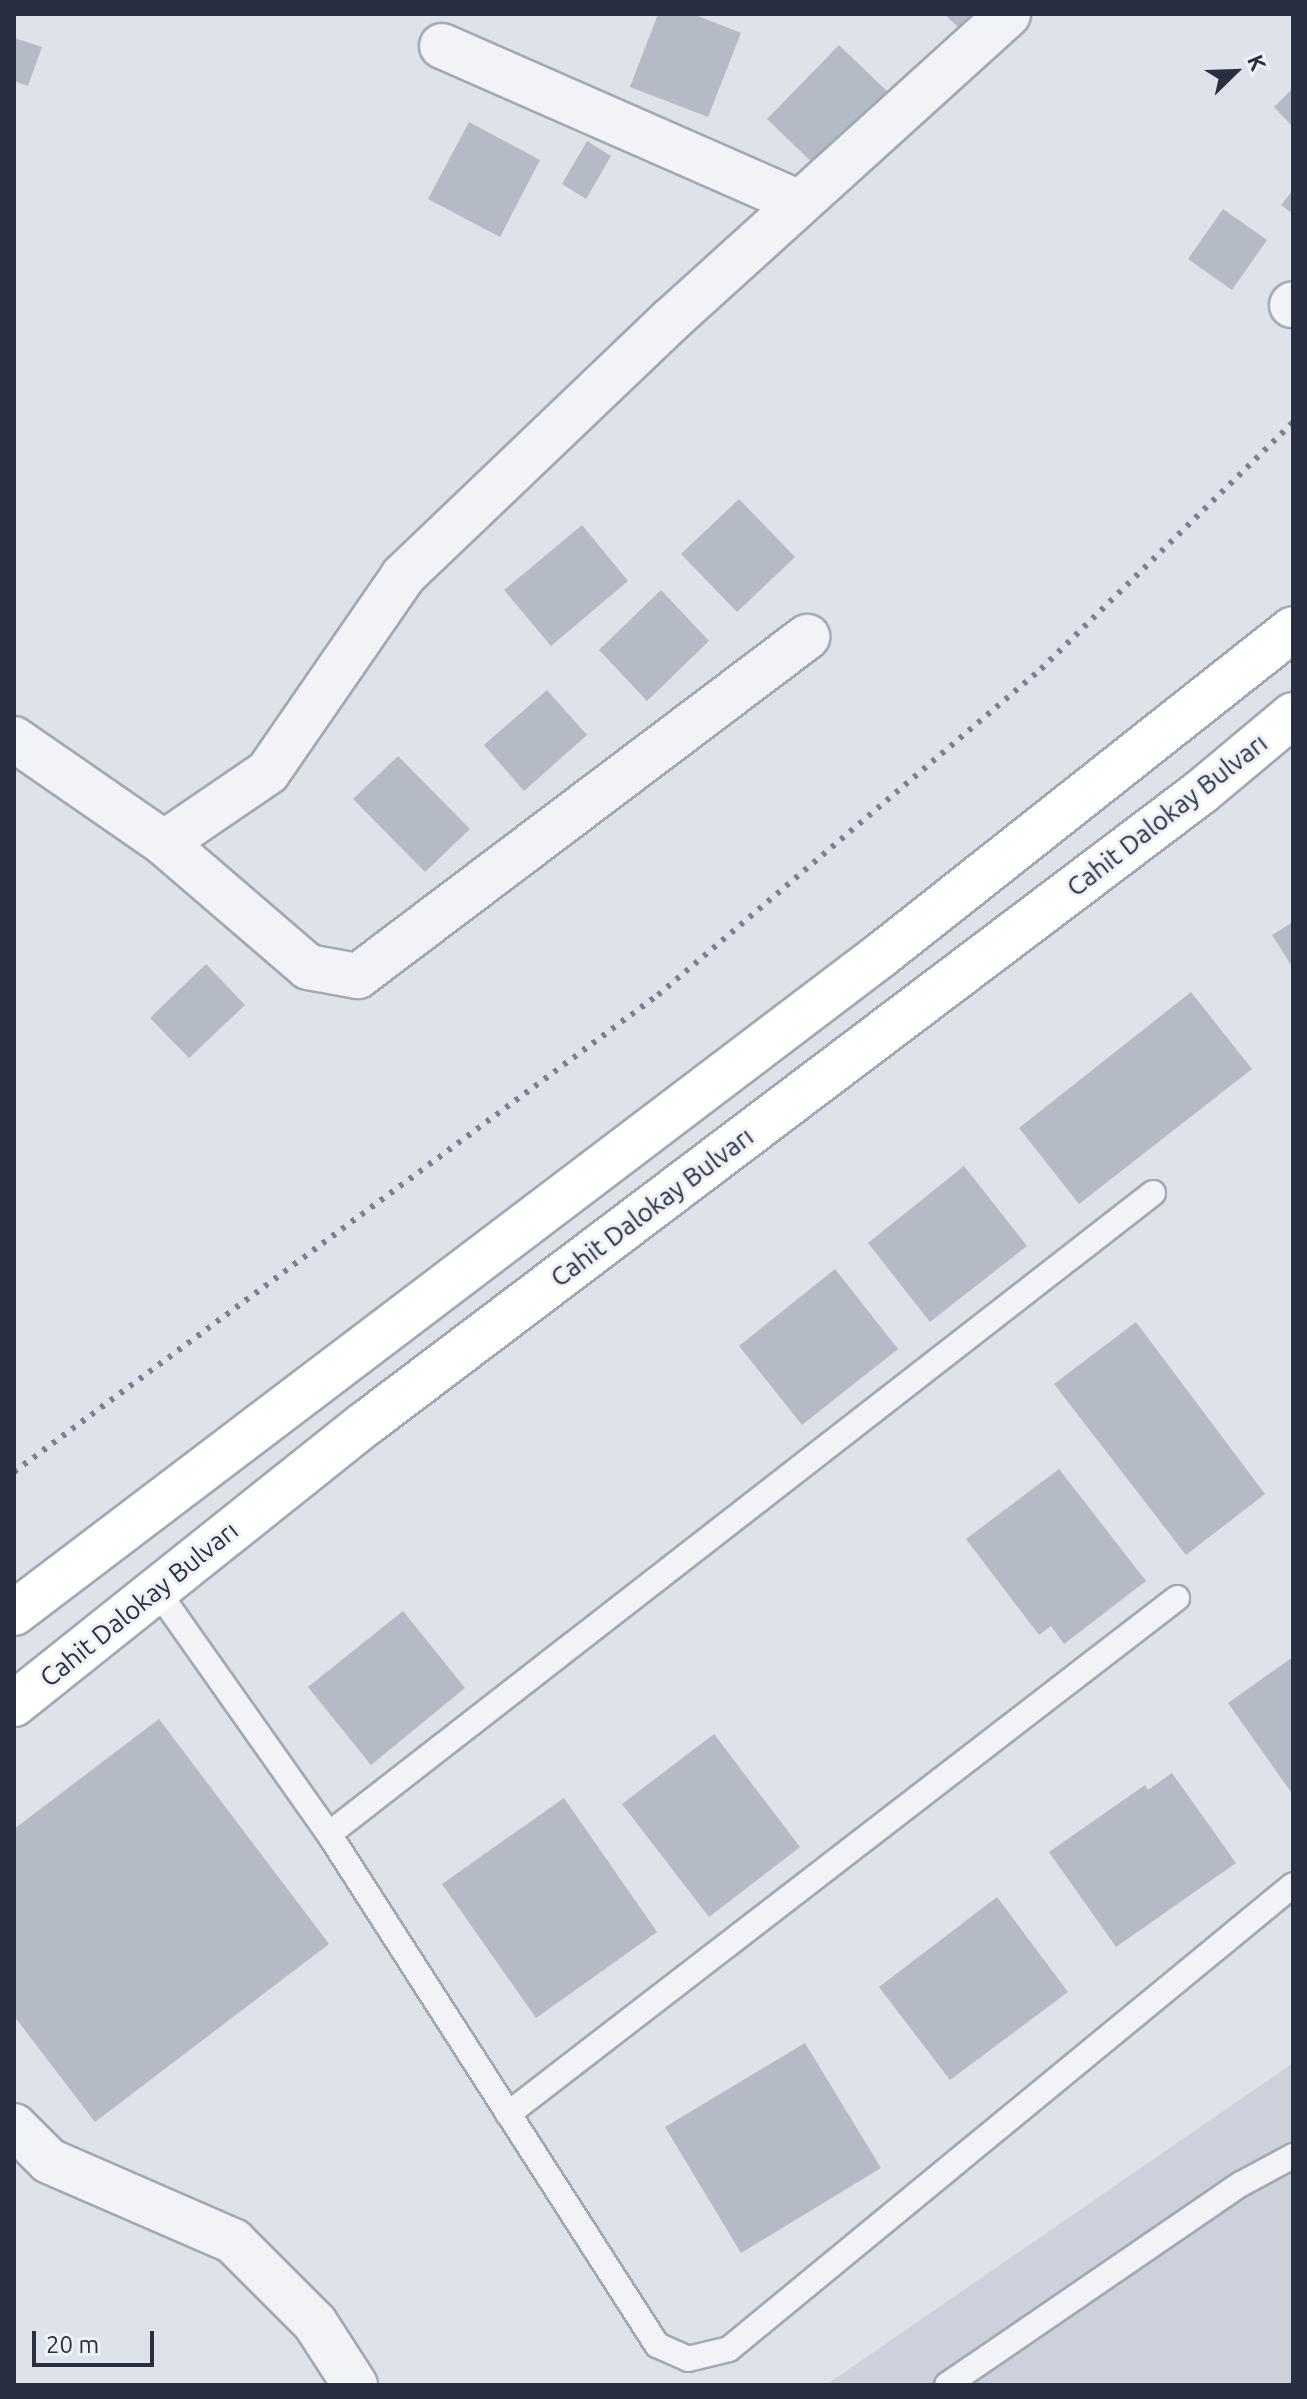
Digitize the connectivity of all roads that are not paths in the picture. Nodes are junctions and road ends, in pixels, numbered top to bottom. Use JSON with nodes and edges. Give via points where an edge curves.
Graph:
{"nodes":[{"id":1,"x":1008,"y":14,"type":"edge"},
{"id":2,"x":442,"y":46,"type":"dead end"},
{"id":3,"x":799,"y":203,"type":"junction"},
{"id":4,"x":1293,"y":629,"type":"edge"},
{"id":5,"x":807,"y":637,"type":"dead end"},
{"id":6,"x":1293,"y":715,"type":"edge"},
{"id":7,"x":14,"y":739,"type":"edge"},
{"id":8,"x":164,"y":843,"type":"junction"},
{"id":9,"x":1153,"y":1193,"type":"dead end"},
{"id":10,"x":156,"y":1589,"type":"junction"},
{"id":11,"x":1177,"y":1598,"type":"dead end"},
{"id":12,"x":14,"y":1613,"type":"edge"},
{"id":13,"x":14,"y":1704,"type":"edge"},
{"id":14,"x":329,"y":1834,"type":"junction"},
{"id":15,"x":1293,"y":1885,"type":"edge"},
{"id":16,"x":508,"y":2114,"type":"junction"},
{"id":17,"x":14,"y":2126,"type":"edge"},
{"id":18,"x":1293,"y":2156,"type":"edge"},
{"id":19,"x":355,"y":2385,"type":"edge"},
{"id":20,"x":947,"y":2385,"type":"edge"}],
"edges":[{"from":1,"to":3,"type":"street"},
{"from":2,"to":3,"type":"street"},
{"from":3,"to":8,"type":"street","via":[[403,576],[268,772]]},
{"from":4,"to":12,"type":"main road","via":[[881,955]]},
{"from":5,"to":8,"type":"street","via":[[358,976],[308,967]]},
{"from":6,"to":10,"type":"main road","name":"Cahit Dalokay Bulvarı","via":[[1201,792],[365,1424]]},
{"from":7,"to":8,"type":"street"},
{"from":9,"to":14,"type":"lane"},
{"from":10,"to":13,"type":"main road","name":"Cahit Dalokay Bulvarı"},
{"from":10,"to":14,"type":"lane"},
{"from":11,"to":16,"type":"lane"},
{"from":14,"to":16,"type":"lane"},
{"from":15,"to":16,"type":"lane","via":[[716,2355],[688,2359],[657,2345]]},
{"from":17,"to":19,"type":"street","via":[[49,2161],[233,2241],[315,2323]]},
{"from":18,"to":20,"type":"lane","via":[[1241,2184]]}]}
